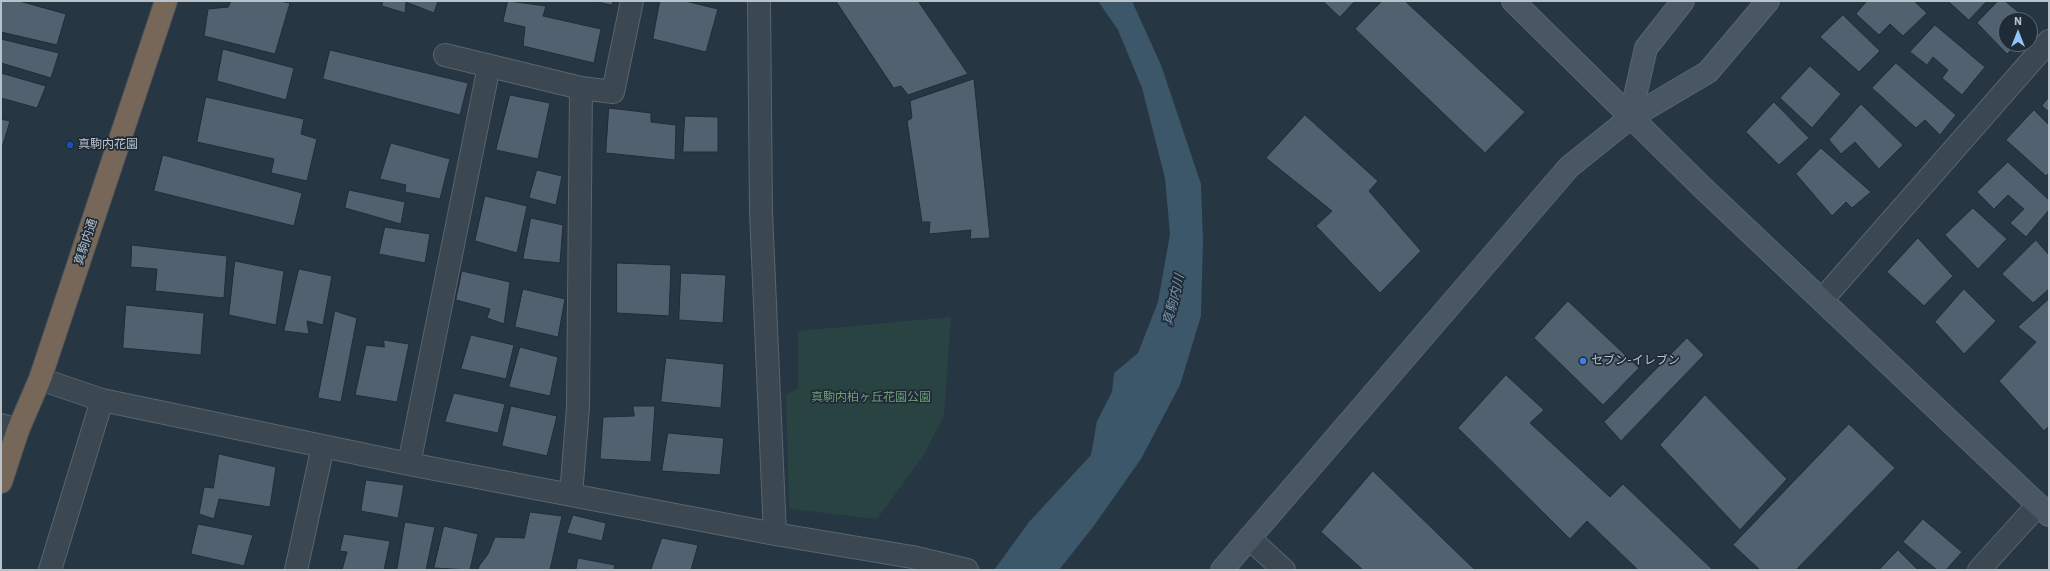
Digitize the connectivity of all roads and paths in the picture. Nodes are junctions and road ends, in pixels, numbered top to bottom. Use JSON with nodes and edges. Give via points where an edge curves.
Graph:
{"nodes":[{"id":1,"x":166,"y":1,"type":"edge"},
{"id":2,"x":632,"y":1,"type":"edge"},
{"id":3,"x":759,"y":1,"type":"edge"},
{"id":4,"x":1513,"y":1,"type":"edge"},
{"id":5,"x":1683,"y":1,"type":"edge"},
{"id":6,"x":1768,"y":1,"type":"edge"},
{"id":7,"x":2049,"y":41,"type":"edge"},
{"id":8,"x":445,"y":55,"type":"dead end"},
{"id":9,"x":489,"y":66,"type":"junction"},
{"id":10,"x":581,"y":88,"type":"junction"},
{"id":11,"x":1630,"y":118,"type":"junction"},
{"id":12,"x":1822,"y":300,"type":"junction"},
{"id":13,"x":40,"y":379,"type":"junction"},
{"id":14,"x":102,"y":400,"type":"junction"},
{"id":15,"x":10,"y":427,"type":"edge"},
{"id":16,"x":323,"y":446,"type":"junction"},
{"id":17,"x":409,"y":464,"type":"junction"},
{"id":18,"x":1,"y":482,"type":"edge"},
{"id":19,"x":571,"y":495,"type":"junction"},
{"id":20,"x":2044,"y":510,"type":"edge"},
{"id":21,"x":776,"y":534,"type":"junction"},
{"id":22,"x":1249,"y":538,"type":"junction"},
{"id":23,"x":50,"y":570,"type":"edge"},
{"id":24,"x":296,"y":570,"type":"edge"},
{"id":25,"x":967,"y":570,"type":"edge"},
{"id":26,"x":1222,"y":570,"type":"edge"},
{"id":27,"x":1284,"y":570,"type":"edge"},
{"id":28,"x":1979,"y":570,"type":"edge"}],
"edges":[{"from":1,"to":13,"type":"highway","name":"真駒内通"},
{"from":2,"to":10,"type":"street","via":[[613,92]]},
{"from":3,"to":21,"type":"street","via":[[761,212]]},
{"from":4,"to":11,"type":"street"},
{"from":5,"to":11,"type":"street","via":[[1646,48]]},
{"from":6,"to":11,"type":"street","via":[[1708,72]]},
{"from":7,"to":12,"type":"street"},
{"from":8,"to":9,"type":"street"},
{"from":9,"to":10,"type":"street"},
{"from":9,"to":17,"type":"street"},
{"from":10,"to":19,"type":"street","via":[[578,407]]},
{"from":11,"to":12,"type":"street"},
{"from":11,"to":22,"type":"street","via":[[1569,167]]},
{"from":12,"to":20,"type":"street"},
{"from":13,"to":14,"type":"street"},
{"from":13,"to":15,"type":"highway","name":"真駒内通"},
{"from":14,"to":16,"type":"street"},
{"from":14,"to":23,"type":"street"},
{"from":15,"to":18,"type":"highway","name":"真駒内通"},
{"from":16,"to":17,"type":"street"},
{"from":16,"to":24,"type":"street"},
{"from":17,"to":19,"type":"street"},
{"from":19,"to":21,"type":"street"},
{"from":20,"to":28,"type":"street"},
{"from":21,"to":25,"type":"street","via":[[912,556]]},
{"from":22,"to":26,"type":"street"},
{"from":22,"to":27,"type":"street"}]}
